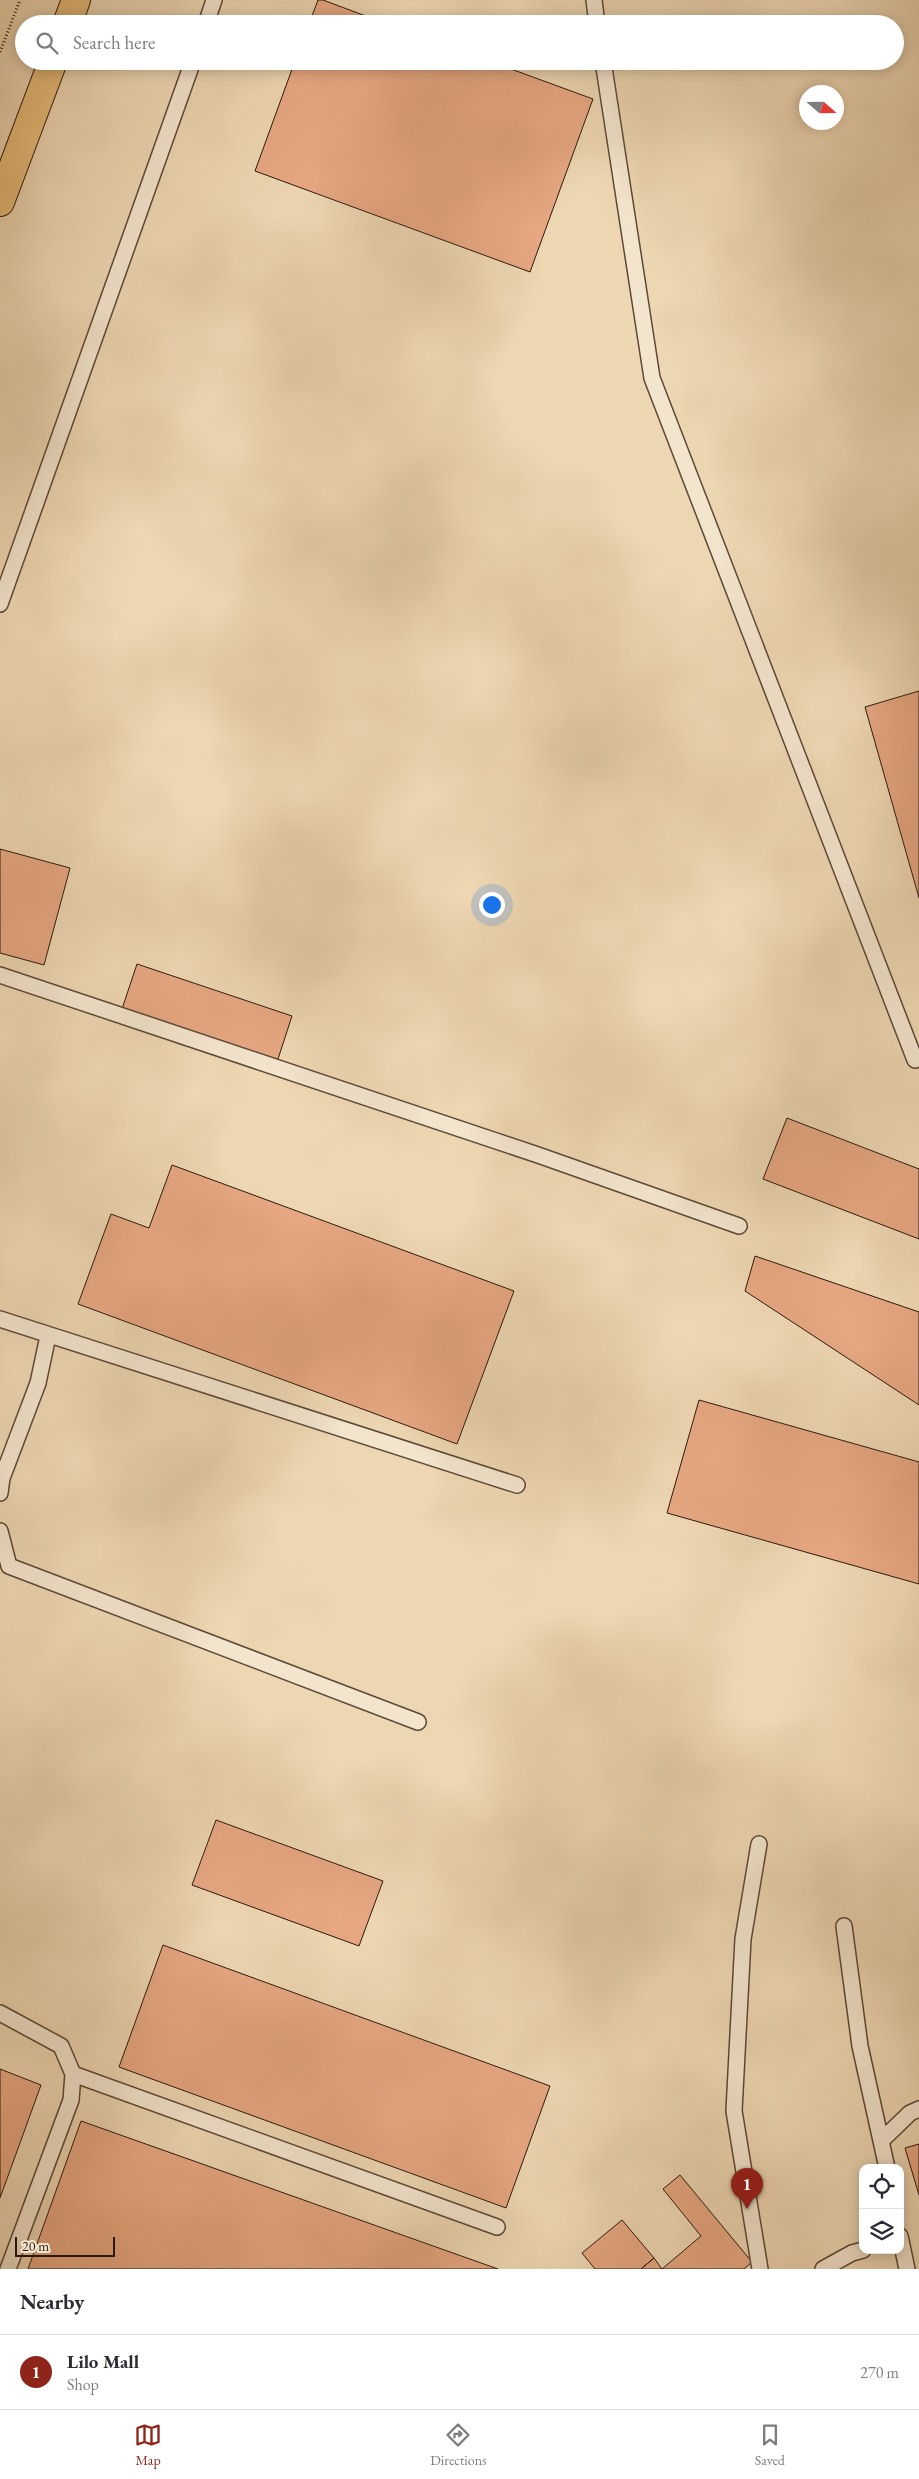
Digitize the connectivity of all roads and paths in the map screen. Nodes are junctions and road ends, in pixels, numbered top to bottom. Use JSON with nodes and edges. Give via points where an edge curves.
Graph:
{"nodes":[{"id":1,"x":20,"y":0,"type":"edge"},
{"id":2,"x":76,"y":0,"type":"edge"},
{"id":3,"x":214,"y":0,"type":"edge"},
{"id":4,"x":594,"y":0,"type":"edge"},
{"id":5,"x":70,"y":15,"type":"edge"},
{"id":6,"x":209,"y":15,"type":"edge"},
{"id":7,"x":596,"y":15,"type":"edge"},
{"id":8,"x":0,"y":52,"type":"edge"},
{"id":9,"x":50,"y":70,"type":"edge"},
{"id":10,"x":189,"y":70,"type":"edge"},
{"id":11,"x":604,"y":70,"type":"edge"},
{"id":12,"x":0,"y":202,"type":"edge"},
{"id":13,"x":0,"y":604,"type":"edge"},
{"id":14,"x":0,"y":975,"type":"edge"},
{"id":15,"x":914,"y":1060,"type":"dead end"},
{"id":16,"x":739,"y":1226,"type":"dead end"},
{"id":17,"x":0,"y":1319,"type":"edge"},
{"id":18,"x":48,"y":1336,"type":"junction"},
{"id":19,"x":517,"y":1485,"type":"dead end"},
{"id":20,"x":0,"y":1493,"type":"edge"},
{"id":21,"x":0,"y":1531,"type":"edge"},
{"id":22,"x":5,"y":1566,"type":"edge"},
{"id":23,"x":418,"y":1722,"type":"dead end"},
{"id":24,"x":759,"y":1844,"type":"dead end"},
{"id":25,"x":844,"y":1926,"type":"dead end"},
{"id":26,"x":0,"y":2013,"type":"edge"},
{"id":27,"x":73,"y":2074,"type":"junction"},
{"id":28,"x":919,"y":2109,"type":"edge"},
{"id":29,"x":881,"y":2141,"type":"junction"},
{"id":30,"x":886,"y":2164,"type":"edge"},
{"id":31,"x":497,"y":2227,"type":"dead end"},
{"id":32,"x":859,"y":2251,"type":"edge"},
{"id":33,"x":904,"y":2254,"type":"edge"},
{"id":34,"x":8,"y":2269,"type":"edge"},
{"id":35,"x":760,"y":2269,"type":"edge"},
{"id":36,"x":823,"y":2269,"type":"edge"},
{"id":37,"x":907,"y":2269,"type":"edge"}],
"edges":[{"from":1,"to":8,"type":"path"},
{"from":2,"to":5,"type":"highway"},
{"from":3,"to":6,"type":"lane"},
{"from":4,"to":7,"type":"lane"},
{"from":9,"to":12,"type":"highway"},
{"from":10,"to":13,"type":"lane"},
{"from":11,"to":15,"type":"lane","via":[[652,378]]},
{"from":14,"to":16,"type":"lane","via":[[538,1155]]},
{"from":17,"to":18,"type":"lane"},
{"from":18,"to":19,"type":"lane"},
{"from":18,"to":20,"type":"lane","via":[[38,1383],[2,1478]]},
{"from":21,"to":22,"type":"lane"},
{"from":22,"to":23,"type":"lane"},
{"from":24,"to":35,"type":"lane","via":[[743,1939],[734,2111]]},
{"from":25,"to":29,"type":"lane","via":[[860,2046]]},
{"from":26,"to":27,"type":"lane","via":[[61,2046]]},
{"from":27,"to":31,"type":"lane"},
{"from":27,"to":34,"type":"lane","via":[[71,2100]]},
{"from":28,"to":29,"type":"lane","via":[[910,2113]]},
{"from":29,"to":30,"type":"lane"},
{"from":32,"to":36,"type":"lane"},
{"from":33,"to":37,"type":"lane"}]}
